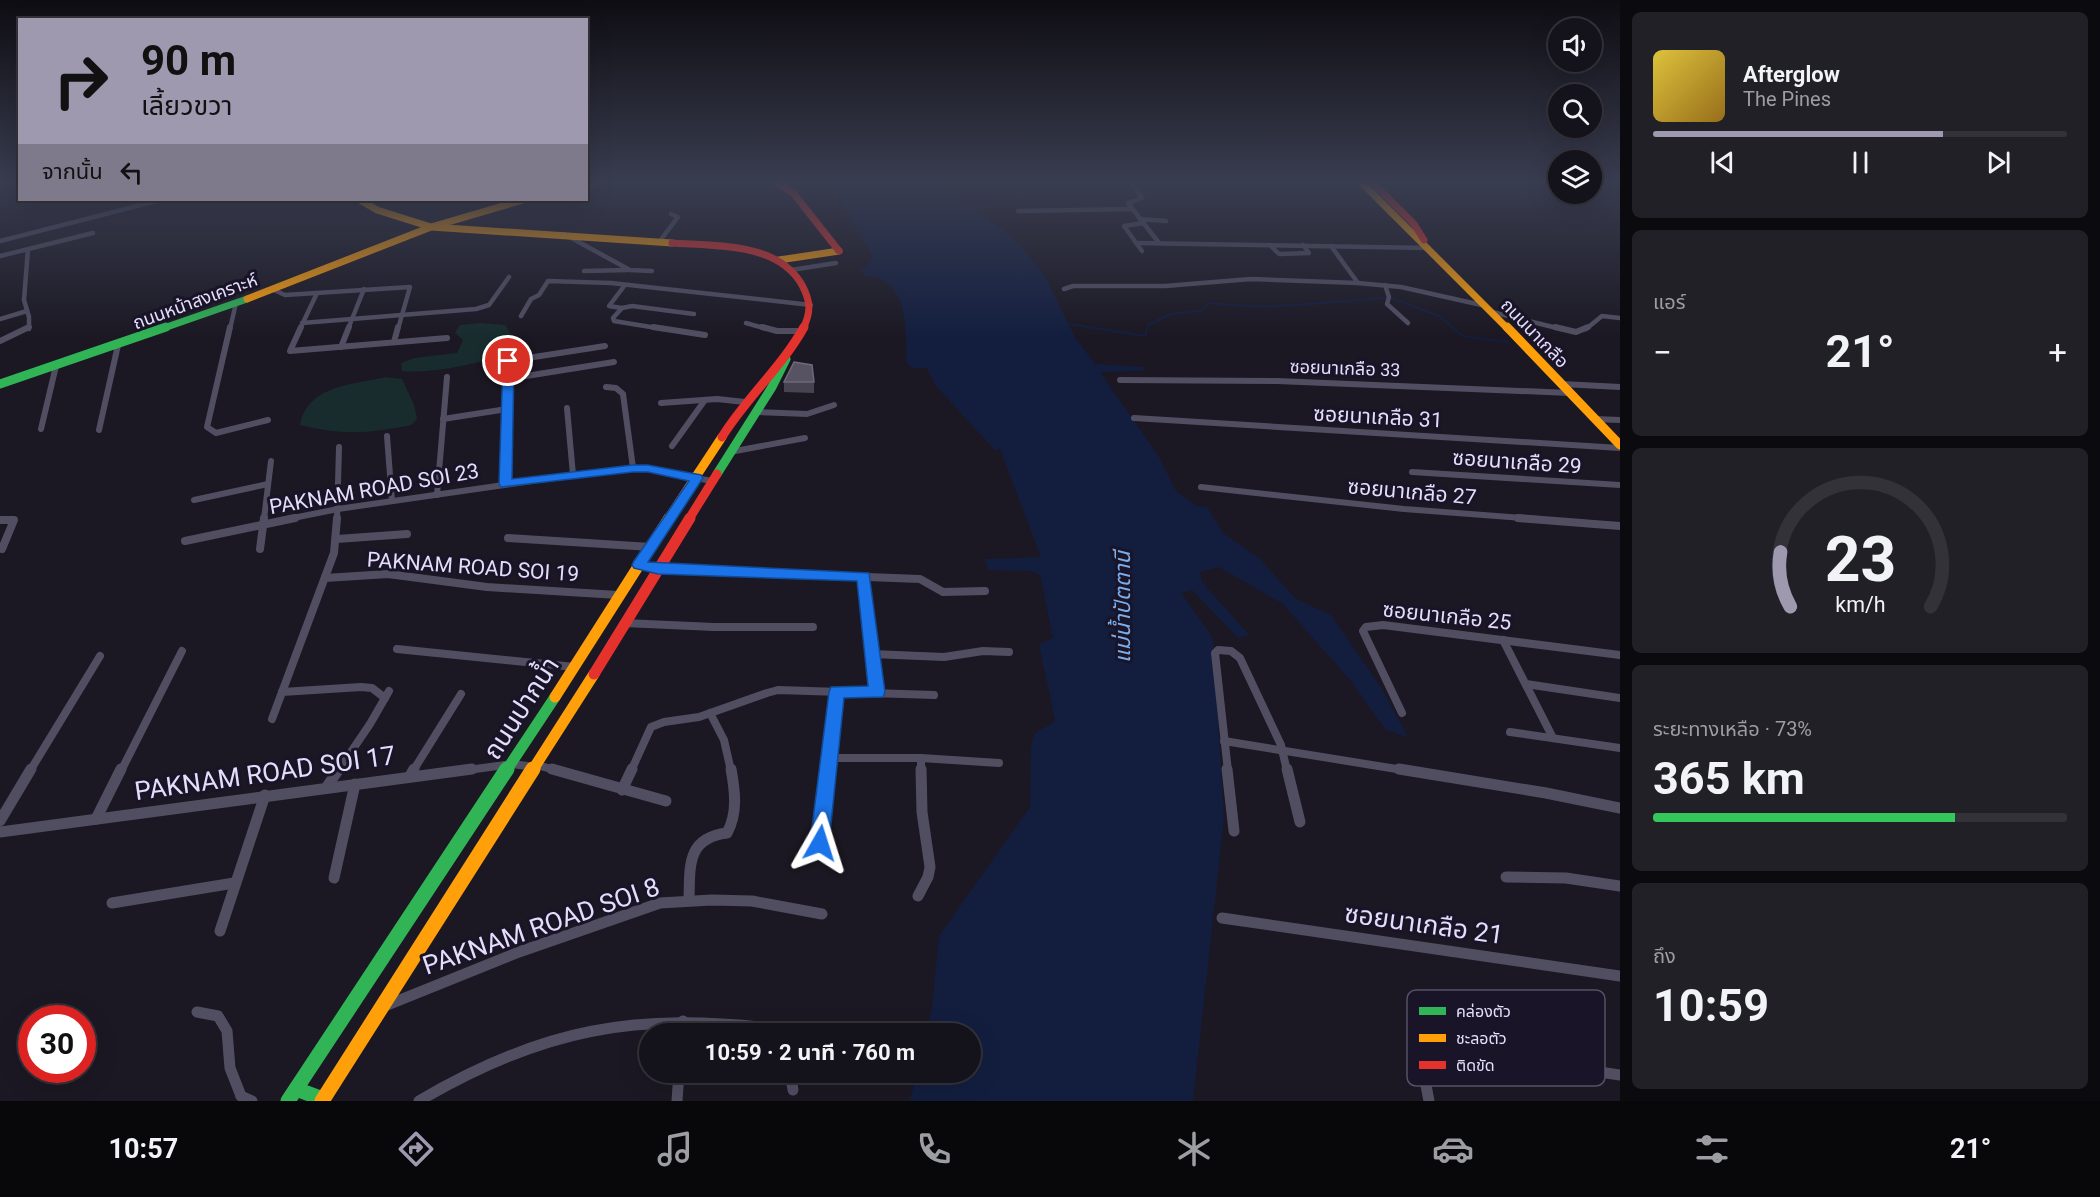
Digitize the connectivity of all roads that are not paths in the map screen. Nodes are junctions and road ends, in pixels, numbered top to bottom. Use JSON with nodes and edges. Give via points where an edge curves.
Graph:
{"nodes":[{"id":1,"x":26,"y":234,"type":"edge"},
{"id":2,"x":87,"y":234,"type":"edge"},
{"id":3,"x":413,"y":234,"type":"edge"},
{"id":4,"x":564,"y":234,"type":"edge"},
{"id":5,"x":569,"y":234,"type":"edge"},
{"id":6,"x":665,"y":234,"type":"edge"},
{"id":7,"x":826,"y":234,"type":"edge"},
{"id":8,"x":1130,"y":234,"type":"edge"},
{"id":9,"x":1152,"y":234,"type":"edge"},
{"id":10,"x":1413,"y":234,"type":"edge"},
{"id":11,"x":1422,"y":234,"type":"edge"},
{"id":12,"x":0,"y":241,"type":"edge"},
{"id":13,"x":659,"y":242,"type":"junction"},
{"id":14,"x":1137,"y":243,"type":"junction"},
{"id":15,"x":1159,"y":243,"type":"junction"},
{"id":16,"x":1270,"y":245,"type":"junction"},
{"id":17,"x":1303,"y":245,"type":"junction"},
{"id":18,"x":1331,"y":246,"type":"junction"},
{"id":19,"x":1427,"y":246,"type":"junction"},
{"id":20,"x":28,"y":249,"type":"junction"},
{"id":21,"x":1142,"y":251,"type":"dead end"},
{"id":22,"x":0,"y":256,"type":"edge"},
{"id":23,"x":779,"y":260,"type":"junction"},
{"id":24,"x":836,"y":263,"type":"dead end"},
{"id":25,"x":630,"y":270,"type":"junction"},
{"id":26,"x":791,"y":270,"type":"junction"},
{"id":27,"x":584,"y":271,"type":"dead end"},
{"id":28,"x":652,"y":271,"type":"dead end"},
{"id":29,"x":509,"y":277,"type":"dead end"},
{"id":30,"x":1358,"y":283,"type":"junction"},
{"id":31,"x":626,"y":285,"type":"junction"},
{"id":32,"x":1385,"y":285,"type":"junction"},
{"id":33,"x":274,"y":290,"type":"junction"},
{"id":34,"x":364,"y":290,"type":"junction"},
{"id":35,"x":1064,"y":290,"type":"dead end"},
{"id":36,"x":317,"y":293,"type":"junction"},
{"id":37,"x":236,"y":303,"type":"junction"},
{"id":38,"x":811,"y":305,"type":"junction"},
{"id":39,"x":622,"y":308,"type":"junction"},
{"id":40,"x":1489,"y":309,"type":"junction"},
{"id":41,"x":27,"y":311,"type":"junction"},
{"id":42,"x":694,"y":314,"type":"dead end"},
{"id":43,"x":402,"y":315,"type":"junction"},
{"id":44,"x":521,"y":316,"type":"dead end"},
{"id":45,"x":1620,"y":318,"type":"edge"},
{"id":46,"x":0,"y":319,"type":"edge"},
{"id":47,"x":353,"y":319,"type":"junction"},
{"id":48,"x":302,"y":323,"type":"junction"},
{"id":49,"x":746,"y":323,"type":"dead end"},
{"id":50,"x":1408,"y":323,"type":"dead end"},
{"id":51,"x":801,"y":331,"type":"junction"},
{"id":52,"x":705,"y":336,"type":"dead end"},
{"id":53,"x":447,"y":338,"type":"dead end"},
{"id":54,"x":0,"y":341,"type":"edge"},
{"id":55,"x":394,"y":342,"type":"junction"},
{"id":56,"x":794,"y":342,"type":"junction"},
{"id":57,"x":118,"y":345,"type":"junction"},
{"id":58,"x":604,"y":346,"type":"dead end"},
{"id":59,"x":342,"y":347,"type":"junction"},
{"id":60,"x":614,"y":362,"type":"dead end"},
{"id":61,"x":56,"y":366,"type":"junction"},
{"id":62,"x":447,"y":376,"type":"dead end"},
{"id":63,"x":507,"y":379,"type":"junction"},
{"id":64,"x":1120,"y":380,"type":"dead end"},
{"id":65,"x":0,"y":384,"type":"edge"},
{"id":66,"x":606,"y":387,"type":"dead end"},
{"id":67,"x":1620,"y":387,"type":"edge"},
{"id":68,"x":1566,"y":388,"type":"junction"},
{"id":69,"x":705,"y":400,"type":"junction"},
{"id":70,"x":745,"y":402,"type":"junction"},
{"id":71,"x":661,"y":403,"type":"dead end"},
{"id":72,"x":834,"y":405,"type":"dead end"},
{"id":73,"x":567,"y":408,"type":"dead end"},
{"id":74,"x":507,"y":409,"type":"junction"},
{"id":75,"x":756,"y":412,"type":"junction"},
{"id":76,"x":1134,"y":418,"type":"dead end"},
{"id":77,"x":443,"y":419,"type":"junction"},
{"id":78,"x":1595,"y":419,"type":"junction"},
{"id":79,"x":268,"y":420,"type":"dead end"},
{"id":80,"x":1620,"y":420,"type":"edge"},
{"id":81,"x":41,"y":429,"type":"dead end"},
{"id":82,"x":99,"y":429,"type":"dead end"},
{"id":83,"x":387,"y":436,"type":"dead end"},
{"id":84,"x":805,"y":438,"type":"dead end"},
{"id":85,"x":672,"y":446,"type":"dead end"},
{"id":86,"x":1620,"y":446,"type":"edge"},
{"id":87,"x":339,"y":447,"type":"dead end"},
{"id":88,"x":730,"y":452,"type":"junction"},
{"id":89,"x":271,"y":461,"type":"dead end"},
{"id":90,"x":633,"y":468,"type":"junction"},
{"id":91,"x":1412,"y":472,"type":"dead end"},
{"id":92,"x":573,"y":475,"type":"junction"},
{"id":93,"x":696,"y":478,"type":"junction"},
{"id":94,"x":712,"y":481,"type":"junction"},
{"id":95,"x":268,"y":484,"type":"junction"},
{"id":96,"x":506,"y":484,"type":"junction"},
{"id":97,"x":1620,"y":485,"type":"edge"},
{"id":98,"x":1201,"y":487,"type":"dead end"},
{"id":99,"x":437,"y":495,"type":"junction"},
{"id":100,"x":194,"y":500,"type":"dead end"},
{"id":101,"x":392,"y":501,"type":"junction"},
{"id":102,"x":338,"y":509,"type":"junction"},
{"id":103,"x":0,"y":520,"type":"edge"},
{"id":104,"x":263,"y":524,"type":"junction"},
{"id":105,"x":1620,"y":526,"type":"edge"},
{"id":106,"x":406,"y":534,"type":"dead end"},
{"id":107,"x":508,"y":538,"type":"dead end"},
{"id":108,"x":337,"y":539,"type":"junction"},
{"id":109,"x":185,"y":541,"type":"dead end"},
{"id":110,"x":651,"y":547,"type":"junction"},
{"id":111,"x":2,"y":549,"type":"dead end"},
{"id":112,"x":260,"y":549,"type":"dead end"},
{"id":113,"x":639,"y":565,"type":"junction"},
{"id":114,"x":658,"y":569,"type":"junction"},
{"id":115,"x":864,"y":576,"type":"junction"},
{"id":116,"x":325,"y":578,"type":"junction"},
{"id":117,"x":985,"y":591,"type":"dead end"},
{"id":118,"x":618,"y":595,"type":"junction"},
{"id":119,"x":624,"y":622,"type":"junction"},
{"id":120,"x":813,"y":627,"type":"dead end"},
{"id":121,"x":1503,"y":640,"type":"junction"},
{"id":122,"x":397,"y":649,"type":"dead end"},
{"id":123,"x":182,"y":651,"type":"dead end"},
{"id":124,"x":1009,"y":652,"type":"dead end"},
{"id":125,"x":872,"y":654,"type":"junction"},
{"id":126,"x":1620,"y":655,"type":"edge"},
{"id":127,"x":100,"y":656,"type":"dead end"},
{"id":128,"x":575,"y":667,"type":"junction"},
{"id":129,"x":1526,"y":684,"type":"junction"},
{"id":130,"x":282,"y":692,"type":"junction"},
{"id":131,"x":837,"y":692,"type":"junction"},
{"id":132,"x":877,"y":692,"type":"junction"},
{"id":133,"x":461,"y":694,"type":"dead end"},
{"id":134,"x":934,"y":695,"type":"dead end"},
{"id":135,"x":1620,"y":698,"type":"edge"},
{"id":136,"x":1402,"y":713,"type":"dead end"},
{"id":137,"x":710,"y":714,"type":"junction"},
{"id":138,"x":272,"y":719,"type":"dead end"},
{"id":139,"x":1510,"y":732,"type":"dead end"},
{"id":140,"x":1553,"y":738,"type":"junction"},
{"id":141,"x":1224,"y":741,"type":"junction"},
{"id":142,"x":1620,"y":748,"type":"edge"},
{"id":143,"x":1282,"y":752,"type":"junction"},
{"id":144,"x":829,"y":758,"type":"junction"},
{"id":145,"x":921,"y":758,"type":"junction"},
{"id":146,"x":999,"y":763,"type":"dead end"},
{"id":147,"x":512,"y":764,"type":"junction"},
{"id":148,"x":536,"y":766,"type":"junction"},
{"id":149,"x":410,"y":776,"type":"junction"},
{"id":150,"x":355,"y":784,"type":"junction"},
{"id":151,"x":326,"y":788,"type":"junction"},
{"id":152,"x":622,"y":790,"type":"junction"},
{"id":153,"x":265,"y":795,"type":"junction"},
{"id":154,"x":666,"y":801,"type":"dead end"},
{"id":155,"x":1620,"y":808,"type":"edge"},
{"id":156,"x":96,"y":819,"type":"junction"},
{"id":157,"x":0,"y":821,"type":"edge"},
{"id":158,"x":1300,"y":822,"type":"dead end"},
{"id":159,"x":1234,"y":831,"type":"dead end"},
{"id":160,"x":0,"y":832,"type":"edge"},
{"id":161,"x":820,"y":843,"type":"dead end"},
{"id":162,"x":1506,"y":877,"type":"dead end"},
{"id":163,"x":334,"y":879,"type":"dead end"},
{"id":164,"x":234,"y":883,"type":"junction"},
{"id":165,"x":1620,"y":886,"type":"edge"},
{"id":166,"x":918,"y":896,"type":"dead end"},
{"id":167,"x":689,"y":900,"type":"junction"},
{"id":168,"x":112,"y":903,"type":"dead end"},
{"id":169,"x":822,"y":914,"type":"dead end"},
{"id":170,"x":1222,"y":918,"type":"dead end"},
{"id":171,"x":220,"y":931,"type":"dead end"},
{"id":172,"x":1620,"y":976,"type":"edge"},
{"id":173,"x":383,"y":1007,"type":"junction"},
{"id":174,"x":197,"y":1012,"type":"dead end"},
{"id":175,"x":700,"y":1023,"type":"edge"},
{"id":176,"x":729,"y":1023,"type":"edge"},
{"id":177,"x":639,"y":1025,"type":"edge"},
{"id":178,"x":1605,"y":1073,"type":"edge"},
{"id":179,"x":1620,"y":1075,"type":"edge"},
{"id":180,"x":678,"y":1083,"type":"edge"},
{"id":181,"x":792,"y":1083,"type":"edge"},
{"id":182,"x":1426,"y":1086,"type":"edge"},
{"id":183,"x":296,"y":1089,"type":"junction"},
{"id":184,"x":793,"y":1090,"type":"dead end"},
{"id":185,"x":242,"y":1099,"type":"edge"},
{"id":186,"x":323,"y":1100,"type":"edge"},
{"id":187,"x":288,"y":1101,"type":"edge"},
{"id":188,"x":419,"y":1101,"type":"edge"},
{"id":189,"x":677,"y":1101,"type":"edge"},
{"id":190,"x":1429,"y":1101,"type":"edge"}],
"edges":[{"from":1,"to":12,"type":"street"},
{"from":2,"to":20,"type":"street"},
{"from":3,"to":33,"type":"street","name":"ถนนหน้าสงเคราะห์"},
{"from":4,"to":25,"type":"street"},
{"from":5,"to":13,"type":"street"},
{"from":6,"to":13,"type":"street"},
{"from":7,"to":23,"type":"street","via":[[839,251]]},
{"from":8,"to":14,"type":"street"},
{"from":9,"to":15,"type":"street"},
{"from":10,"to":19,"type":"street","name":"ถนนนาเกลือ"},
{"from":11,"to":19,"type":"street","name":"ถนนนาเกลือ"},
{"from":13,"to":23,"type":"street","via":[[741,249]]},
{"from":14,"to":15,"type":"street"},
{"from":14,"to":21,"type":"street"},
{"from":15,"to":16,"type":"street"},
{"from":16,"to":17,"type":"street"},
{"from":16,"to":17,"type":"street","via":[[1279,254],[1310,253]]},
{"from":17,"to":18,"type":"street"},
{"from":18,"to":19,"type":"street"},
{"from":18,"to":30,"type":"street"},
{"from":19,"to":40,"type":"street","name":"ถนนนาเกลือ"},
{"from":20,"to":22,"type":"street"},
{"from":20,"to":41,"type":"street","via":[[24,279]]},
{"from":23,"to":26,"type":"street"},
{"from":24,"to":26,"type":"street"},
{"from":25,"to":27,"type":"street"},
{"from":25,"to":28,"type":"street"},
{"from":26,"to":38,"type":"street","via":[[804,285]]},
{"from":29,"to":43,"type":"street","via":[[484,307]]},
{"from":30,"to":32,"type":"street"},
{"from":30,"to":35,"type":"street","via":[[1251,279],[1165,286],[1073,286]]},
{"from":31,"to":38,"type":"street"},
{"from":31,"to":39,"type":"street","via":[[609,306]]},
{"from":31,"to":44,"type":"street","via":[[548,281]]},
{"from":32,"to":40,"type":"street"},
{"from":32,"to":50,"type":"street","via":[[1387,304]]},
{"from":33,"to":36,"type":"street","via":[[285,295]]},
{"from":33,"to":37,"type":"street","name":"ถนนหน้าสงเคราะห์"},
{"from":34,"to":36,"type":"street"},
{"from":34,"to":43,"type":"street","via":[[410,286]]},
{"from":34,"to":47,"type":"street"},
{"from":36,"to":48,"type":"street"},
{"from":37,"to":57,"type":"street","name":"ถนนหน้าสงเคราะห์"},
{"from":37,"to":79,"type":"street","via":[[207,427],[216,433]]},
{"from":38,"to":51,"type":"street","name":"ถนนปากน้ำ"},
{"from":39,"to":42,"type":"street"},
{"from":39,"to":52,"type":"street","via":[[614,321]]},
{"from":40,"to":45,"type":"street","via":[[1576,332],[1602,316]]},
{"from":40,"to":68,"type":"street","name":"ถนนนาเกลือ"},
{"from":41,"to":46,"type":"street"},
{"from":41,"to":54,"type":"street","via":[[29,329]]},
{"from":43,"to":47,"type":"street"},
{"from":43,"to":55,"type":"street"},
{"from":47,"to":48,"type":"street"},
{"from":47,"to":59,"type":"street"},
{"from":48,"to":59,"type":"street","via":[[290,351]]},
{"from":49,"to":51,"type":"street","via":[[777,331]]},
{"from":51,"to":56,"type":"street","name":"ถนนปากน้ำ"},
{"from":53,"to":55,"type":"street"},
{"from":55,"to":59,"type":"street"},
{"from":56,"to":70,"type":"street","name":"ถนนปากน้ำ"},
{"from":56,"to":75,"type":"street","name":"ถนนปากน้ำ"},
{"from":57,"to":61,"type":"street","name":"ถนนหน้าสงเคราะห์"},
{"from":57,"to":82,"type":"street"},
{"from":58,"to":63,"type":"street","via":[[511,360]]},
{"from":60,"to":63,"type":"street"},
{"from":61,"to":65,"type":"street","name":"ถนนหน้าสงเคราะห์"},
{"from":61,"to":81,"type":"street"},
{"from":62,"to":77,"type":"street"},
{"from":63,"to":74,"type":"street"},
{"from":64,"to":68,"type":"street","name":"ซอยนาเกลือ 33"},
{"from":66,"to":90,"type":"street","via":[[623,394]]},
{"from":67,"to":68,"type":"street","name":"ซอยนาเกลือ 33"},
{"from":68,"to":78,"type":"street","name":"ถนนนาเกลือ"},
{"from":69,"to":70,"type":"street"},
{"from":69,"to":71,"type":"street"},
{"from":69,"to":85,"type":"street"},
{"from":70,"to":93,"type":"street","name":"ถนนปากน้ำ"},
{"from":72,"to":75,"type":"street","via":[[807,414]]},
{"from":73,"to":92,"type":"street"},
{"from":74,"to":77,"type":"street"},
{"from":74,"to":96,"type":"street"},
{"from":75,"to":88,"type":"street","name":"ถนนปากน้ำ"},
{"from":76,"to":86,"type":"street","name":"ซอยนาเกลือ 31"},
{"from":77,"to":99,"type":"street"},
{"from":78,"to":80,"type":"street"},
{"from":78,"to":86,"type":"street","name":"ถนนนาเกลือ"},
{"from":83,"to":101,"type":"street"},
{"from":84,"to":88,"type":"street"},
{"from":87,"to":102,"type":"street"},
{"from":88,"to":94,"type":"street","name":"ถนนปากน้ำ"},
{"from":89,"to":95,"type":"street"},
{"from":90,"to":92,"type":"street","name":"PAKNAM ROAD SOI 23"},
{"from":90,"to":93,"type":"street","name":"PAKNAM ROAD SOI 23"},
{"from":91,"to":97,"type":"street","name":"ซอยนาเกลือ 29"},
{"from":92,"to":96,"type":"street","name":"PAKNAM ROAD SOI 23"},
{"from":93,"to":94,"type":"street","name":"PAKNAM ROAD SOI 23"},
{"from":93,"to":110,"type":"street","name":"ถนนปากน้ำ"},
{"from":94,"to":114,"type":"street","name":"ถนนปากน้ำ"},
{"from":95,"to":100,"type":"street"},
{"from":95,"to":104,"type":"street"},
{"from":96,"to":99,"type":"street","name":"PAKNAM ROAD SOI 23"},
{"from":98,"to":105,"type":"street","name":"ซอยนาเกลือ 27","via":[[1404,509]]},
{"from":99,"to":101,"type":"street","name":"PAKNAM ROAD SOI 23"},
{"from":101,"to":102,"type":"street","name":"PAKNAM ROAD SOI 23"},
{"from":102,"to":104,"type":"street","name":"PAKNAM ROAD SOI 23"},
{"from":102,"to":108,"type":"street"},
{"from":103,"to":111,"type":"street","via":[[14,520]]},
{"from":104,"to":109,"type":"street","name":"PAKNAM ROAD SOI 23"},
{"from":104,"to":112,"type":"street"},
{"from":106,"to":108,"type":"street"},
{"from":107,"to":110,"type":"street"},
{"from":108,"to":116,"type":"street"},
{"from":110,"to":113,"type":"street","name":"ถนนปากน้ำ"},
{"from":113,"to":114,"type":"street"},
{"from":113,"to":118,"type":"street","name":"ถนนปากน้ำ"},
{"from":114,"to":115,"type":"street"},
{"from":114,"to":119,"type":"street","name":"ถนนปากน้ำ"},
{"from":115,"to":117,"type":"street","via":[[920,579],[943,592]]},
{"from":115,"to":125,"type":"street"},
{"from":116,"to":118,"type":"street","name":"PAKNAM ROAD SOI 19","via":[[388,574],[487,587]]},
{"from":116,"to":130,"type":"street"},
{"from":118,"to":128,"type":"street","name":"ถนนปากน้ำ"},
{"from":119,"to":120,"type":"street"},
{"from":119,"to":148,"type":"street","name":"ถนนปากน้ำ"},
{"from":121,"to":126,"type":"street","name":"ซอยนาเกลือ 25"},
{"from":121,"to":129,"type":"street"},
{"from":121,"to":136,"type":"street","name":"ซอยนาเกลือ 25","via":[[1383,625],[1366,627],[1363,631]]},
{"from":122,"to":128,"type":"street"},
{"from":123,"to":156,"type":"street"},
{"from":124,"to":125,"type":"street","via":[[944,657]]},
{"from":125,"to":132,"type":"street"},
{"from":127,"to":157,"type":"street"},
{"from":128,"to":147,"type":"street","name":"ถนนปากน้ำ"},
{"from":129,"to":135,"type":"street"},
{"from":129,"to":140,"type":"street"},
{"from":130,"to":138,"type":"street"},
{"from":130,"to":151,"type":"street","via":[[361,687],[387,694]]},
{"from":131,"to":132,"type":"street"},
{"from":131,"to":137,"type":"street","via":[[778,690],[756,694]]},
{"from":131,"to":144,"type":"street"},
{"from":132,"to":134,"type":"street"},
{"from":133,"to":149,"type":"street"},
{"from":137,"to":152,"type":"street","via":[[659,722],[651,727]]},
{"from":137,"to":167,"type":"street","via":[[725,742],[734,820],[727,833],[711,836],[693,852]]},
{"from":139,"to":140,"type":"street"},
{"from":140,"to":142,"type":"street"},
{"from":141,"to":143,"type":"street"},
{"from":141,"to":143,"type":"street","via":[[1215,653],[1218,650],[1231,651],[1240,658]]},
{"from":141,"to":159,"type":"street"},
{"from":143,"to":155,"type":"street"},
{"from":143,"to":158,"type":"street"},
{"from":144,"to":145,"type":"street"},
{"from":144,"to":161,"type":"street"},
{"from":145,"to":146,"type":"street"},
{"from":145,"to":166,"type":"street","via":[[922,812],[930,867]]},
{"from":147,"to":148,"type":"street","name":"PAKNAM ROAD SOI 17"},
{"from":147,"to":149,"type":"street","name":"PAKNAM ROAD SOI 17"},
{"from":147,"to":183,"type":"street","name":"ถนนปากน้ำ"},
{"from":148,"to":152,"type":"street","name":"PAKNAM ROAD SOI 17"},
{"from":148,"to":173,"type":"street","name":"ถนนปากน้ำ"},
{"from":149,"to":150,"type":"street","name":"PAKNAM ROAD SOI 17"},
{"from":150,"to":151,"type":"street","name":"PAKNAM ROAD SOI 17"},
{"from":150,"to":163,"type":"street"},
{"from":151,"to":153,"type":"street","name":"PAKNAM ROAD SOI 17"},
{"from":152,"to":154,"type":"street","name":"PAKNAM ROAD SOI 17"},
{"from":153,"to":156,"type":"street","name":"PAKNAM ROAD SOI 17"},
{"from":153,"to":164,"type":"street"},
{"from":156,"to":160,"type":"street","name":"PAKNAM ROAD SOI 17"},
{"from":162,"to":165,"type":"street","via":[[1566,878]]},
{"from":164,"to":168,"type":"street"},
{"from":164,"to":171,"type":"street"},
{"from":167,"to":169,"type":"street","name":"PAKNAM ROAD SOI 8","via":[[752,901]]},
{"from":167,"to":173,"type":"street","name":"PAKNAM ROAD SOI 8","via":[[660,903],[572,933]]},
{"from":170,"to":172,"type":"street","name":"ซอยนาเกลือ 21"},
{"from":173,"to":186,"type":"street","name":"ถนนปากน้ำ"},
{"from":174,"to":185,"type":"street","via":[[218,1016],[227,1027],[233,1080]]},
{"from":175,"to":176,"type":"street"},
{"from":177,"to":188,"type":"street","via":[[544,1041],[475,1068]]},
{"from":178,"to":179,"type":"street"},
{"from":180,"to":189,"type":"street"},
{"from":181,"to":184,"type":"street"},
{"from":182,"to":190,"type":"street"},
{"from":183,"to":186,"type":"street"},
{"from":183,"to":187,"type":"street","name":"ถนนปากน้ำ"}]}
